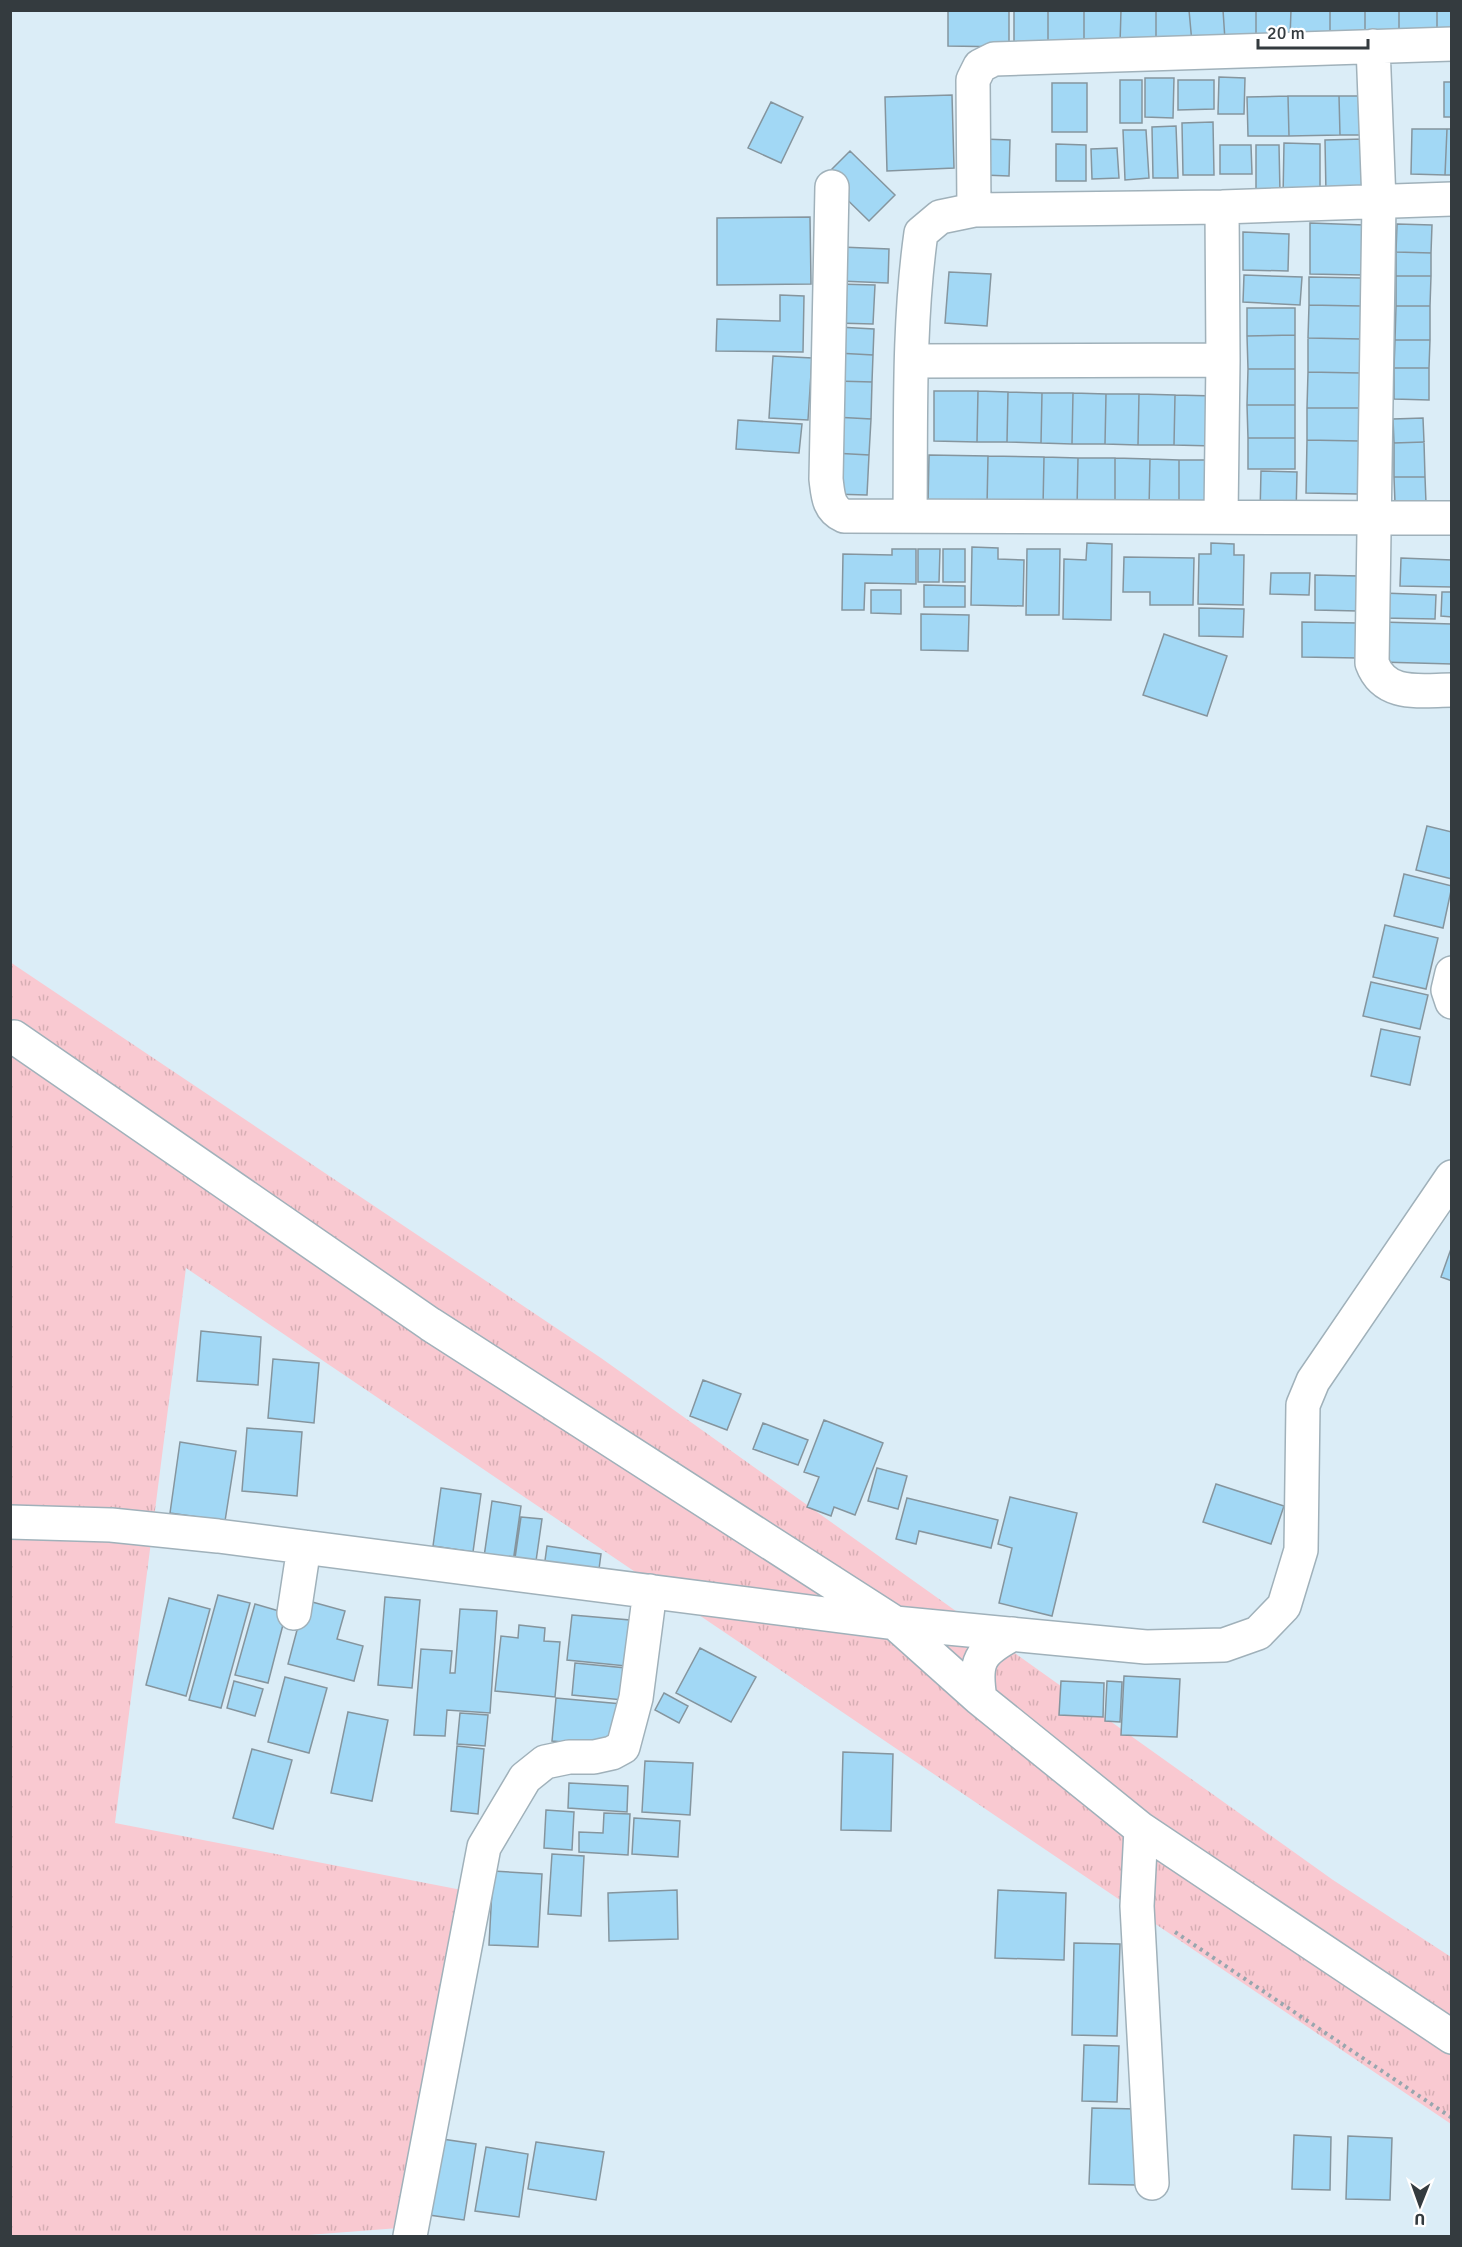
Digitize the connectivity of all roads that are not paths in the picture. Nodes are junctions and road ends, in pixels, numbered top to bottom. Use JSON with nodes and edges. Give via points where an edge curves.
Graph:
{"nodes":[{"id":1,"x":1452,"y":44,"type":"edge"},
{"id":2,"x":1373,"y":46,"type":"junction"},
{"id":3,"x":832,"y":187,"type":"dead end"},
{"id":4,"x":1452,"y":199,"type":"edge"},
{"id":5,"x":1379,"y":202,"type":"junction"},
{"id":6,"x":1222,"y":207,"type":"junction"},
{"id":7,"x":974,"y":210,"type":"junction"},
{"id":8,"x":1223,"y":360,"type":"junction"},
{"id":9,"x":912,"y":361,"type":"junction"},
{"id":10,"x":910,"y":515,"type":"junction"},
{"id":11,"x":1221,"y":516,"type":"junction"},
{"id":12,"x":1452,"y":518,"type":"edge"},
{"id":13,"x":1375,"y":519,"type":"junction"},
{"id":14,"x":1452,"y":690,"type":"edge"},
{"id":15,"x":1452,"y":973,"type":"edge"},
{"id":16,"x":1452,"y":1002,"type":"edge"},
{"id":17,"x":14,"y":1037,"type":"dead end"},
{"id":18,"x":1452,"y":1177,"type":"edge"},
{"id":19,"x":10,"y":1522,"type":"edge"},
{"id":20,"x":304,"y":1547,"type":"junction"},
{"id":21,"x":650,"y":1591,"type":"junction"},
{"id":22,"x":294,"y":1613,"type":"dead end"},
{"id":23,"x":895,"y":1623,"type":"junction"},
{"id":24,"x":1013,"y":1634,"type":"junction"},
{"id":25,"x":980,"y":1699,"type":"junction"},
{"id":26,"x":1141,"y":1829,"type":"junction"},
{"id":27,"x":1452,"y":2037,"type":"edge"},
{"id":28,"x":1152,"y":2183,"type":"dead end"},
{"id":29,"x":410,"y":2236,"type":"edge"}],
"edges":[{"from":1,"to":2,"type":"street"},
{"from":2,"to":5,"type":"street"},
{"from":2,"to":7,"type":"street","via":[[994,59],[980,66],[973,80]]},
{"from":3,"to":10,"type":"street","via":[[826,479],[830,503],[835,513],[844,516]]},
{"from":4,"to":5,"type":"street"},
{"from":5,"to":6,"type":"street"},
{"from":5,"to":13,"type":"street"},
{"from":6,"to":7,"type":"street"},
{"from":6,"to":8,"type":"street"},
{"from":7,"to":9,"type":"street","via":[[940,217],[921,233]]},
{"from":8,"to":9,"type":"street"},
{"from":8,"to":11,"type":"street"},
{"from":9,"to":10,"type":"street"},
{"from":10,"to":11,"type":"street"},
{"from":11,"to":13,"type":"street"},
{"from":12,"to":13,"type":"street"},
{"from":13,"to":14,"type":"street","via":[[1372,663],[1377,675],[1404,690]]},
{"from":15,"to":16,"type":"street","via":[[1448,990]]},
{"from":17,"to":23,"type":"street","via":[[430,1324]]},
{"from":18,"to":24,"type":"street","via":[[1313,1381],[1303,1405],[1301,1550],[1284,1606],[1258,1633],[1224,1645],[1146,1647]]},
{"from":19,"to":20,"type":"street","via":[[111,1525]]},
{"from":20,"to":21,"type":"street"},
{"from":20,"to":22,"type":"street"},
{"from":21,"to":23,"type":"street"},
{"from":21,"to":29,"type":"street","via":[[636,1698],[623,1747],[612,1753],[545,1762],[525,1778],[483,1847]]},
{"from":23,"to":24,"type":"street"},
{"from":23,"to":25,"type":"street"},
{"from":24,"to":25,"type":"street","via":[[994,1645],[981,1662],[977,1673]]},
{"from":25,"to":26,"type":"street"},
{"from":26,"to":27,"type":"street"},
{"from":26,"to":28,"type":"street","via":[[1137,1906]]}]}
